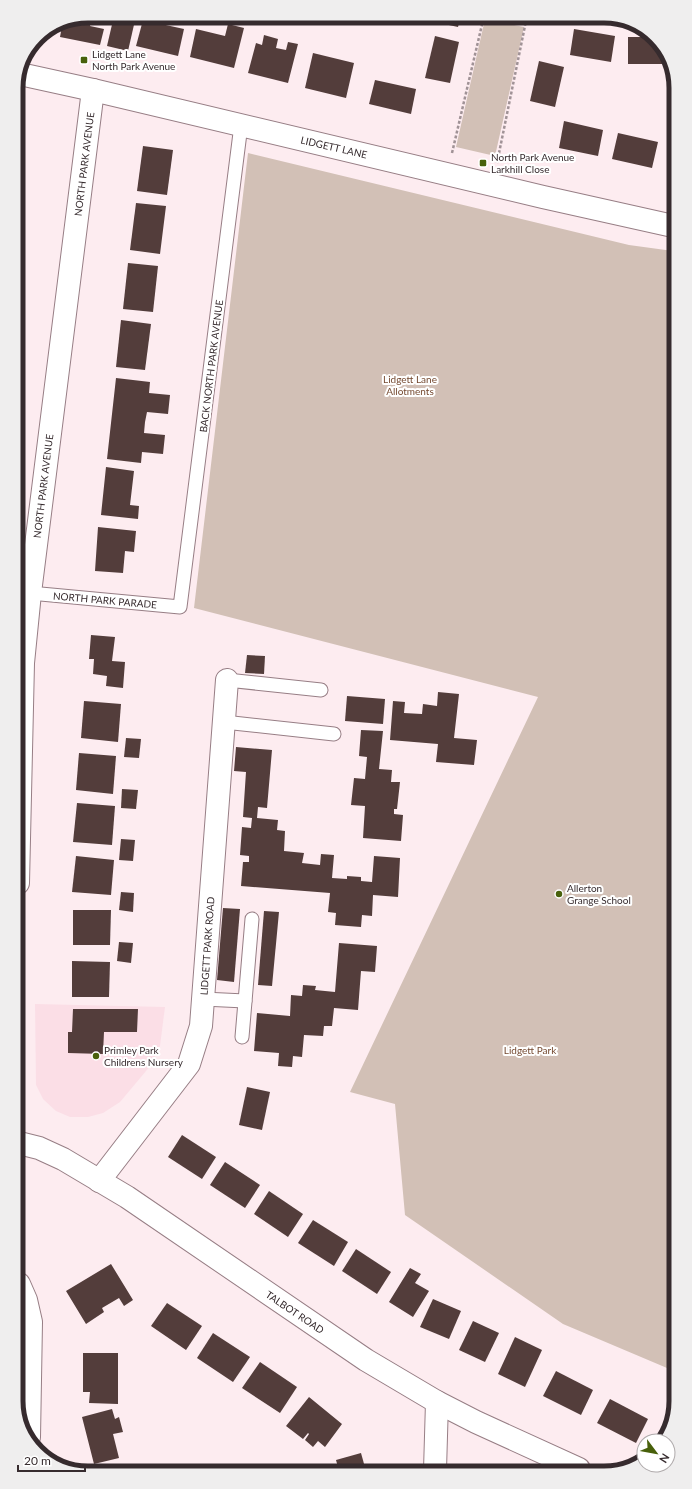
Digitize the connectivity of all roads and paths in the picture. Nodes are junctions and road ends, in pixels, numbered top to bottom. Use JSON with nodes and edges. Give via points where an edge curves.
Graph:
{"nodes":[{"id":1,"x":482,"y":23,"type":"edge"},
{"id":2,"x":526,"y":23,"type":"edge"},
{"id":3,"x":24,"y":75,"type":"edge"},
{"id":4,"x":93,"y":90,"type":"junction"},
{"id":5,"x":241,"y":125,"type":"junction"},
{"id":6,"x":447,"y":175,"type":"junction"},
{"id":7,"x":492,"y":185,"type":"junction"},
{"id":8,"x":669,"y":219,"type":"edge"},
{"id":9,"x":648,"y":220,"type":"junction"},
{"id":10,"x":669,"y":225,"type":"edge"},
{"id":11,"x":30,"y":593,"type":"junction"},
{"id":12,"x":180,"y":607,"type":"joint"},
{"id":13,"x":23,"y":641,"type":"edge"},
{"id":14,"x":227,"y":680,"type":"joint"},
{"id":15,"x":321,"y":690,"type":"dead end"},
{"id":16,"x":224,"y":722,"type":"junction"},
{"id":17,"x":334,"y":734,"type":"dead end"},
{"id":18,"x":252,"y":919,"type":"dead end"},
{"id":19,"x":203,"y":999,"type":"junction"},
{"id":20,"x":245,"y":1001,"type":"junction"},
{"id":21,"x":242,"y":1037,"type":"dead end"},
{"id":22,"x":23,"y":1144,"type":"edge"},
{"id":23,"x":99,"y":1181,"type":"junction"},
{"id":24,"x":23,"y":1292,"type":"edge"},
{"id":25,"x":437,"y":1402,"type":"junction"},
{"id":26,"x":29,"y":1428,"type":"edge"},
{"id":27,"x":435,"y":1466,"type":"edge"},
{"id":28,"x":571,"y":1466,"type":"edge"}],
"edges":[{"from":1,"to":6,"type":"path"},
{"from":2,"to":7,"type":"path"},
{"from":3,"to":4,"type":"street","name":"LIDGETT LANE"},
{"from":4,"to":5,"type":"street","name":"LIDGETT LANE"},
{"from":4,"to":11,"type":"street","name":"NORTH PARK AVENUE"},
{"from":5,"to":6,"type":"street","name":"LIDGETT LANE"},
{"from":5,"to":12,"type":"lane","name":"BACK NORTH PARK AVENUE"},
{"from":6,"to":7,"type":"street","name":"LIDGETT LANE"},
{"from":7,"to":9,"type":"street","name":"LIDGETT LANE"},
{"from":8,"to":9,"type":"street","name":"LIDGETT LANE"},
{"from":9,"to":10,"type":"street","name":"LIDGETT LANE"},
{"from":11,"to":12,"type":"lane","name":"NORTH PARK PARADE"},
{"from":11,"to":13,"type":"street","name":"NORTH PARK AVENUE"},
{"from":14,"to":15,"type":"lane"},
{"from":14,"to":16,"type":"street","name":"LIDGETT PARK ROAD"},
{"from":16,"to":17,"type":"lane"},
{"from":16,"to":19,"type":"street","name":"LIDGETT PARK ROAD"},
{"from":18,"to":20,"type":"lane"},
{"from":19,"to":20,"type":"lane"},
{"from":19,"to":23,"type":"street","name":"LIDGETT PARK ROAD","via":[[201,1026],[189,1064]]},
{"from":20,"to":21,"type":"lane"},
{"from":22,"to":23,"type":"street","name":"TALBOT ROAD","via":[[63,1159]]},
{"from":23,"to":25,"type":"street","name":"TALBOT ROAD","via":[[127,1197],[366,1360]]},
{"from":24,"to":26,"type":"street","via":[[31,1322]]},
{"from":25,"to":27,"type":"street"},
{"from":25,"to":28,"type":"street","name":"TALBOT ROAD"}]}
